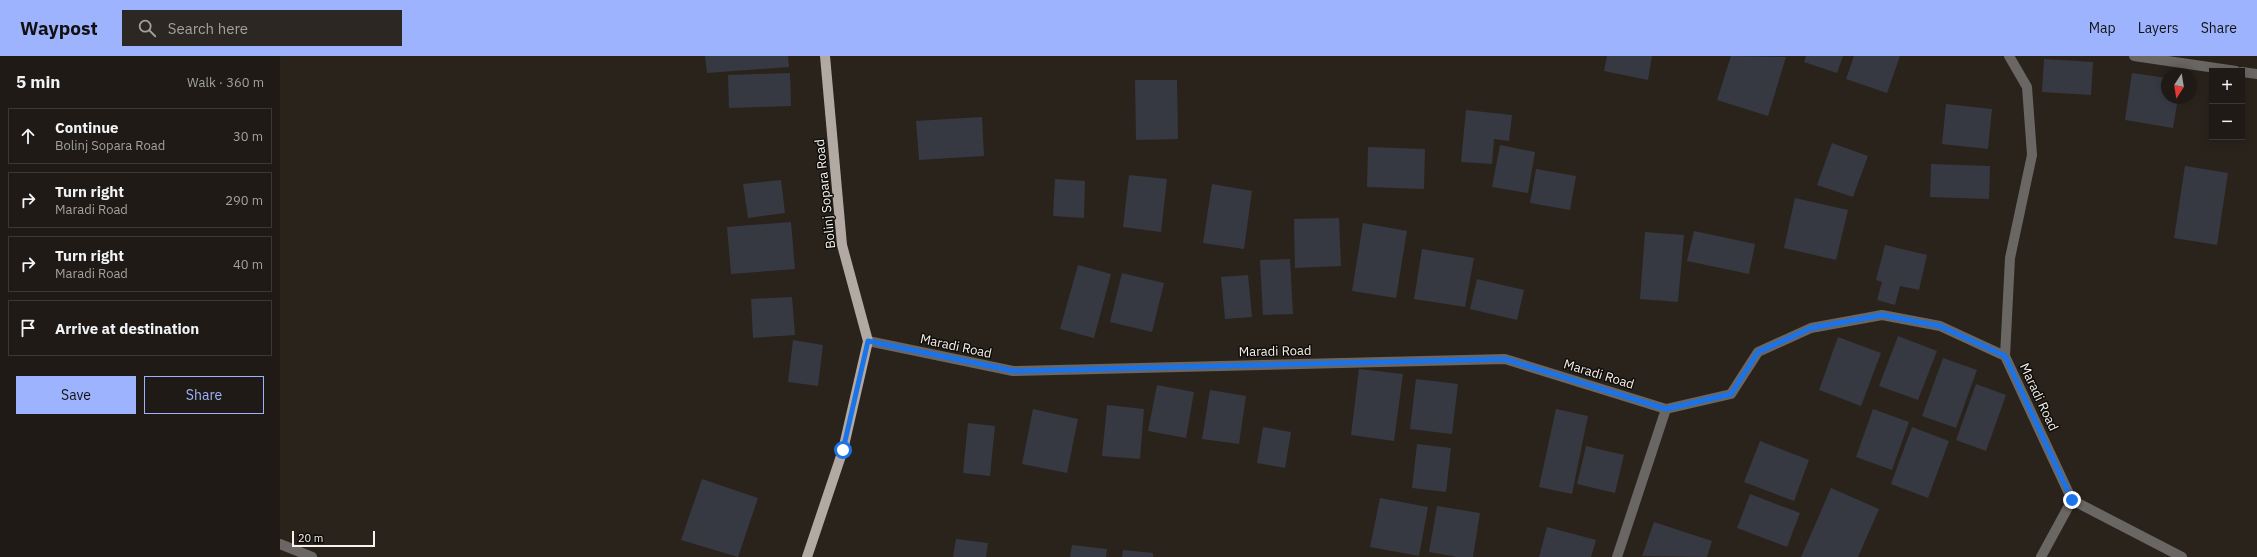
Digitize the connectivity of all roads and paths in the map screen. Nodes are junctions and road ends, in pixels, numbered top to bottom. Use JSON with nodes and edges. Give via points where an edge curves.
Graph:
{"nodes":[{"id":1,"x":825,"y":56,"type":"edge"},
{"id":2,"x":2134,"y":56,"type":"edge"},
{"id":3,"x":2012,"y":58,"type":"edge"},
{"id":4,"x":2216,"y":68,"type":"edge"},
{"id":5,"x":2245,"y":72,"type":"edge"},
{"id":6,"x":2257,"y":74,"type":"edge"},
{"id":7,"x":868,"y":341,"type":"junction"},
{"id":8,"x":2005,"y":356,"type":"junction"},
{"id":9,"x":1666,"y":409,"type":"junction"},
{"id":10,"x":2072,"y":500,"type":"junction"},
{"id":11,"x":280,"y":544,"type":"edge"},
{"id":12,"x":312,"y":557,"type":"edge"},
{"id":13,"x":807,"y":557,"type":"edge"},
{"id":14,"x":1617,"y":557,"type":"edge"},
{"id":15,"x":2041,"y":557,"type":"edge"},
{"id":16,"x":2182,"y":557,"type":"edge"}],
"edges":[{"from":1,"to":7,"type":"main road","name":"Bolinj Sopara Road","via":[[842,245]]},
{"from":2,"to":4,"type":"street"},
{"from":3,"to":8,"type":"street","via":[[2026,87],[2032,155],[2010,258]]},
{"from":5,"to":6,"type":"street"},
{"from":7,"to":9,"type":"street","name":"Maradi Road","via":[[1014,371],[1505,359]]},
{"from":7,"to":13,"type":"main road","name":"Bolinj Sopara Road","via":[[843,450]]},
{"from":8,"to":9,"type":"street","name":"Maradi Road","via":[[1940,326],[1882,315],[1811,328],[1758,352],[1731,394]]},
{"from":8,"to":10,"type":"street","name":"Maradi Road"},
{"from":9,"to":14,"type":"street"},
{"from":10,"to":15,"type":"street"},
{"from":10,"to":16,"type":"street"},
{"from":11,"to":12,"type":"street"}]}
